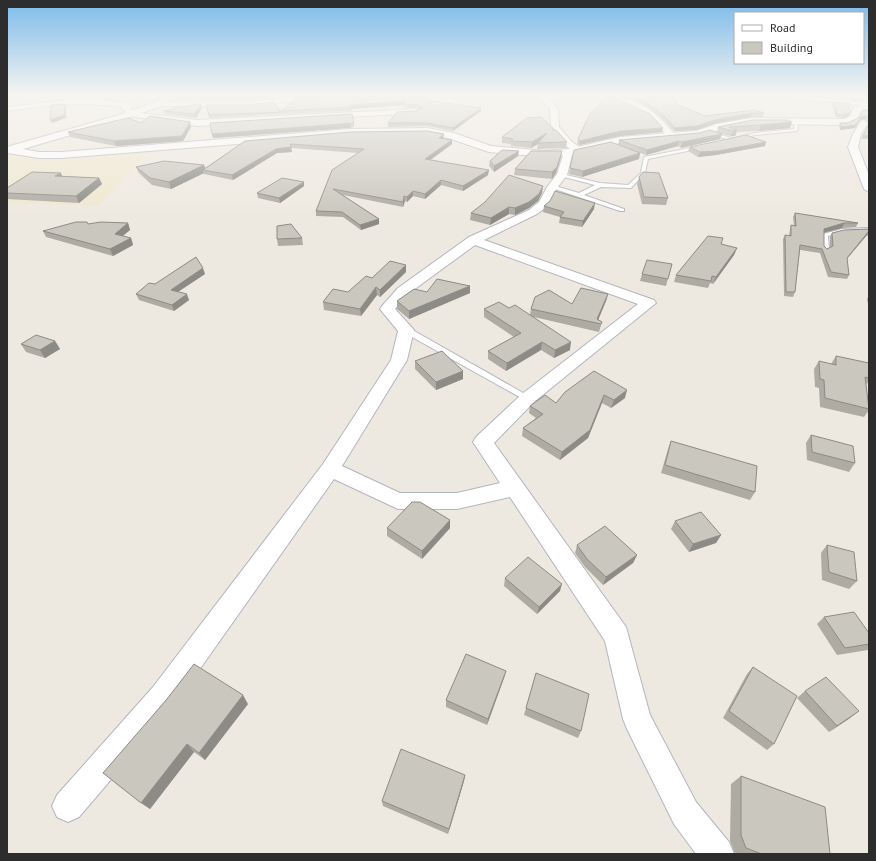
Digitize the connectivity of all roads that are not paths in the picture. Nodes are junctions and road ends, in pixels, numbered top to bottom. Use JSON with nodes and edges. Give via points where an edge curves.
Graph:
{"nodes":[{"id":1,"x":55,"y":136,"type":"edge"},
{"id":2,"x":298,"y":136,"type":"edge"},
{"id":3,"x":453,"y":136,"type":"edge"},
{"id":4,"x":563,"y":136,"type":"edge"},
{"id":5,"x":669,"y":136,"type":"edge"},
{"id":6,"x":719,"y":136,"type":"edge"},
{"id":7,"x":746,"y":136,"type":"edge"},
{"id":8,"x":856,"y":136,"type":"edge"},
{"id":9,"x":730,"y":140,"type":"junction"},
{"id":10,"x":717,"y":143,"type":"edge"},
{"id":11,"x":703,"y":146,"type":"edge"},
{"id":12,"x":8,"y":150,"type":"edge"},
{"id":13,"x":574,"y":151,"type":"junction"},
{"id":14,"x":640,"y":156,"type":"edge"},
{"id":15,"x":646,"y":158,"type":"junction"},
{"id":16,"x":562,"y":175,"type":"junction"},
{"id":17,"x":600,"y":184,"type":"junction"},
{"id":18,"x":552,"y":187,"type":"junction"},
{"id":19,"x":869,"y":189,"type":"edge"},
{"id":20,"x":580,"y":195,"type":"junction"},
{"id":21,"x":622,"y":210,"type":"dead end"},
{"id":22,"x":869,"y":230,"type":"edge"},
{"id":23,"x":473,"y":240,"type":"junction"},
{"id":24,"x":826,"y":250,"type":"edge"},
{"id":25,"x":406,"y":330,"type":"junction"},
{"id":26,"x":528,"y":398,"type":"junction"},
{"id":27,"x":330,"y":469,"type":"junction"},
{"id":28,"x":514,"y":488,"type":"junction"},
{"id":29,"x":68,"y":806,"type":"dead end"},
{"id":30,"x":717,"y":854,"type":"edge"}],
"edges":[{"from":1,"to":12,"type":"street"},
{"from":2,"to":12,"type":"street","via":[[61,155],[39,155]]},
{"from":3,"to":13,"type":"street","via":[[478,146],[512,152],[545,154]]},
{"from":4,"to":13,"type":"street"},
{"from":5,"to":13,"type":"street","via":[[620,140]]},
{"from":6,"to":9,"type":"lane"},
{"from":7,"to":9,"type":"lane"},
{"from":8,"to":19,"type":"street","via":[[853,147]]},
{"from":9,"to":10,"type":"lane"},
{"from":11,"to":15,"type":"lane"},
{"from":13,"to":16,"type":"street"},
{"from":14,"to":15,"type":"lane"},
{"from":15,"to":17,"type":"lane","via":[[643,173],[629,188]]},
{"from":16,"to":17,"type":"lane"},
{"from":16,"to":18,"type":"street"},
{"from":17,"to":20,"type":"lane"},
{"from":18,"to":20,"type":"lane"},
{"from":18,"to":23,"type":"street","via":[[544,204],[533,212]]},
{"from":20,"to":21,"type":"lane"},
{"from":22,"to":24,"type":"lane","via":[[842,231],[825,235]]},
{"from":23,"to":25,"type":"street","via":[[403,291],[387,309]]},
{"from":23,"to":26,"type":"street","via":[[649,303]]},
{"from":25,"to":26,"type":"lane"},
{"from":25,"to":27,"type":"street","via":[[398,360]]},
{"from":26,"to":28,"type":"street","via":[[484,442]]},
{"from":27,"to":28,"type":"street","via":[[398,501],[457,501]]},
{"from":27,"to":29,"type":"street","via":[[163,697]]},
{"from":28,"to":30,"type":"street","via":[[616,636],[638,719],[685,813]]}]}
